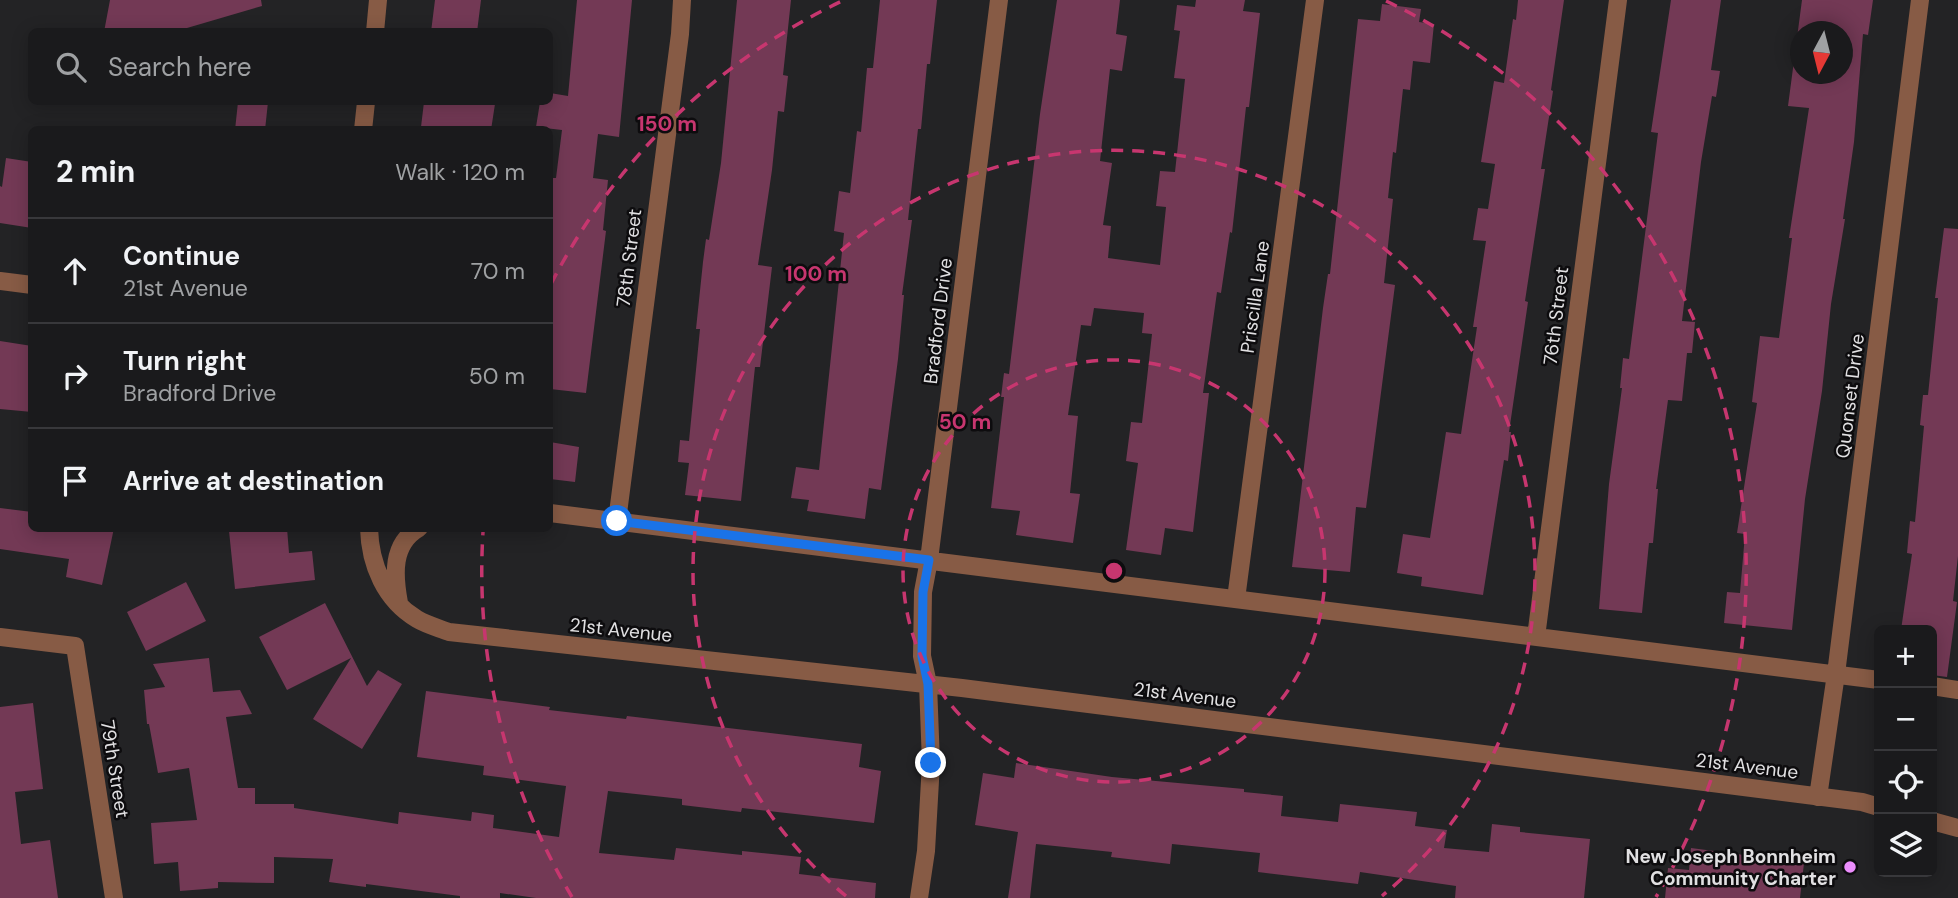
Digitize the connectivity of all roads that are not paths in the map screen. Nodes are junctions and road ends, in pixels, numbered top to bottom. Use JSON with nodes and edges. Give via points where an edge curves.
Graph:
{"nodes":[{"id":1,"x":378,"y":0,"type":"edge"},
{"id":2,"x":682,"y":0,"type":"edge"},
{"id":3,"x":999,"y":0,"type":"edge"},
{"id":4,"x":1315,"y":0,"type":"edge"},
{"id":5,"x":1618,"y":0,"type":"edge"},
{"id":6,"x":1920,"y":0,"type":"edge"},
{"id":7,"x":375,"y":28,"type":"edge"},
{"id":8,"x":366,"y":105,"type":"edge"},
{"id":9,"x":363,"y":126,"type":"edge"},
{"id":10,"x":0,"y":281,"type":"edge"},
{"id":11,"x":28,"y":284,"type":"edge"},
{"id":12,"x":553,"y":513,"type":"edge"},
{"id":13,"x":617,"y":521,"type":"junction"},
{"id":14,"x":369,"y":532,"type":"edge"},
{"id":15,"x":413,"y":532,"type":"edge"},
{"id":16,"x":929,"y":560,"type":"junction"},
{"id":17,"x":1236,"y":599,"type":"junction"},
{"id":18,"x":399,"y":603,"type":"junction"},
{"id":19,"x":0,"y":637,"type":"edge"},
{"id":20,"x":1536,"y":637,"type":"junction"},
{"id":21,"x":1836,"y":674,"type":"junction"},
{"id":22,"x":1874,"y":679,"type":"edge"},
{"id":23,"x":928,"y":684,"type":"junction"},
{"id":24,"x":1937,"y":687,"type":"edge"},
{"id":25,"x":1958,"y":690,"type":"edge"},
{"id":26,"x":1818,"y":797,"type":"junction"},
{"id":27,"x":1874,"y":806,"type":"edge"},
{"id":28,"x":1937,"y":822,"type":"edge"},
{"id":29,"x":1958,"y":828,"type":"edge"},
{"id":30,"x":114,"y":898,"type":"edge"},
{"id":31,"x":919,"y":898,"type":"edge"}],
"edges":[{"from":1,"to":7,"type":"street"},
{"from":2,"to":13,"type":"street","name":"78th Street"},
{"from":3,"to":16,"type":"street","name":"Bradford Drive"},
{"from":4,"to":17,"type":"street","name":"Priscilla Lane"},
{"from":5,"to":20,"type":"street","name":"76th Street"},
{"from":6,"to":21,"type":"street","name":"Quonset Drive"},
{"from":8,"to":9,"type":"street"},
{"from":10,"to":11,"type":"street"},
{"from":12,"to":13,"type":"street"},
{"from":13,"to":16,"type":"street"},
{"from":14,"to":18,"type":"street","via":[[379,579]]},
{"from":15,"to":18,"type":"street","via":[[399,551],[394,576]]},
{"from":16,"to":17,"type":"street"},
{"from":16,"to":23,"type":"street","name":"Bradford Drive","via":[[922,656]]},
{"from":17,"to":20,"type":"street"},
{"from":18,"to":23,"type":"street","name":"21st Avenue","via":[[417,619],[449,632]]},
{"from":19,"to":30,"type":"street","name":"79th Street","via":[[75,646]]},
{"from":20,"to":21,"type":"street"},
{"from":21,"to":22,"type":"street"},
{"from":21,"to":26,"type":"street","name":"Quonset Drive"},
{"from":23,"to":26,"type":"street","name":"21st Avenue"},
{"from":23,"to":31,"type":"street","name":"Bradford Drive","via":[[931,763]]},
{"from":24,"to":25,"type":"street"},
{"from":26,"to":27,"type":"street","name":"21st Avenue"},
{"from":28,"to":29,"type":"street"}]}
